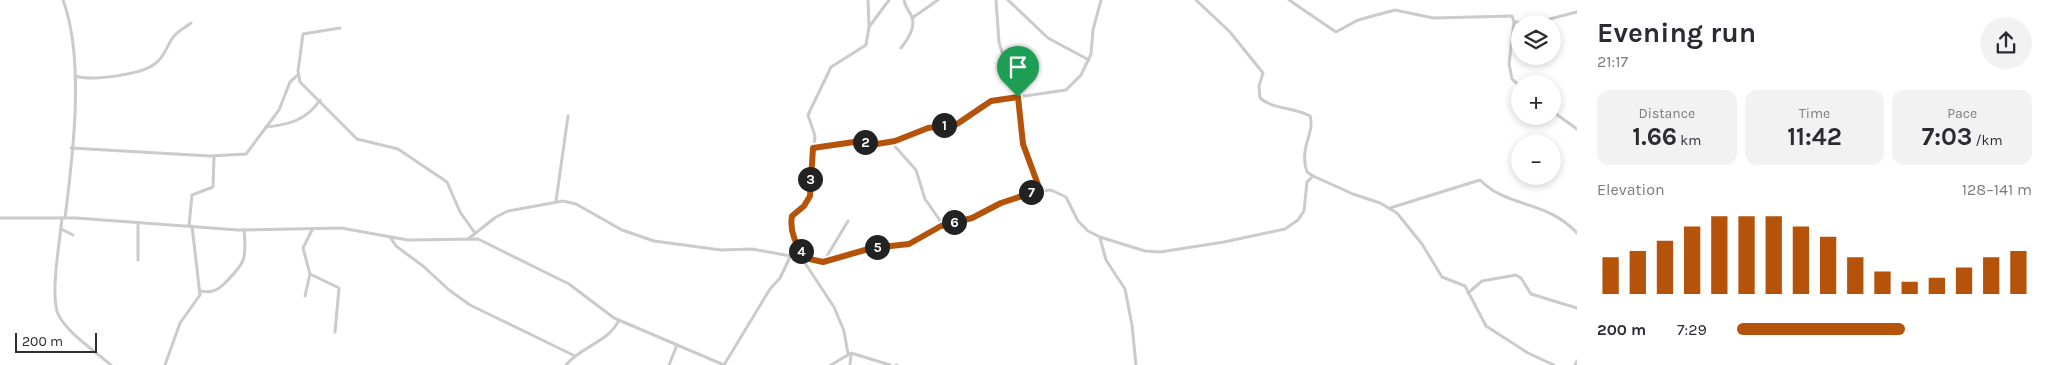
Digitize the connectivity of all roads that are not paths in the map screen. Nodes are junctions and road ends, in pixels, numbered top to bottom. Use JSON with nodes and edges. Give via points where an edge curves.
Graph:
{"nodes":[{"id":1,"x":63,"y":0,"type":"edge"},
{"id":2,"x":868,"y":0,"type":"edge"},
{"id":3,"x":889,"y":0,"type":"edge"},
{"id":4,"x":904,"y":0,"type":"edge"},
{"id":5,"x":938,"y":0,"type":"edge"},
{"id":6,"x":996,"y":0,"type":"edge"},
{"id":7,"x":1008,"y":0,"type":"edge"},
{"id":8,"x":1101,"y":0,"type":"edge"},
{"id":9,"x":1196,"y":0,"type":"edge"},
{"id":10,"x":1289,"y":0,"type":"edge"},
{"id":11,"x":1577,"y":12,"type":"edge"},
{"id":12,"x":1511,"y":16,"type":"edge"},
{"id":13,"x":1561,"y":16,"type":"edge"},
{"id":14,"x":912,"y":18,"type":"junction"},
{"id":15,"x":191,"y":23,"type":"dead end"},
{"id":16,"x":869,"y":27,"type":"junction"},
{"id":17,"x":340,"y":28,"type":"dead end"},
{"id":18,"x":1511,"y":47,"type":"edge"},
{"id":19,"x":901,"y":48,"type":"dead end"},
{"id":20,"x":1089,"y":60,"type":"junction"},
{"id":21,"x":298,"y":75,"type":"junction"},
{"id":22,"x":1511,"y":75,"type":"edge"},
{"id":23,"x":75,"y":76,"type":"junction"},
{"id":24,"x":1018,"y":97,"type":"junction"},
{"id":25,"x":320,"y":100,"type":"junction"},
{"id":26,"x":568,"y":116,"type":"dead end"},
{"id":27,"x":1561,"y":117,"type":"edge"},
{"id":28,"x":265,"y":127,"type":"junction"},
{"id":29,"x":1577,"y":129,"type":"edge"},
{"id":30,"x":891,"y":142,"type":"junction"},
{"id":31,"x":71,"y":148,"type":"junction"},
{"id":32,"x":813,"y":148,"type":"junction"},
{"id":33,"x":214,"y":156,"type":"junction"},
{"id":34,"x":1313,"y":176,"type":"junction"},
{"id":35,"x":1040,"y":190,"type":"junction"},
{"id":36,"x":556,"y":201,"type":"junction"},
{"id":37,"x":1390,"y":208,"type":"junction"},
{"id":38,"x":0,"y":218,"type":"edge"},
{"id":39,"x":63,"y":218,"type":"junction"},
{"id":40,"x":848,"y":221,"type":"dead end"},
{"id":41,"x":138,"y":223,"type":"junction"},
{"id":42,"x":190,"y":226,"type":"junction"},
{"id":43,"x":941,"y":226,"type":"junction"},
{"id":44,"x":61,"y":229,"type":"junction"},
{"id":45,"x":244,"y":230,"type":"junction"},
{"id":46,"x":312,"y":230,"type":"junction"},
{"id":47,"x":475,"y":233,"type":"junction"},
{"id":48,"x":1577,"y":233,"type":"edge"},
{"id":49,"x":73,"y":235,"type":"dead end"},
{"id":50,"x":390,"y":237,"type":"junction"},
{"id":51,"x":1100,"y":237,"type":"junction"},
{"id":52,"x":468,"y":239,"type":"junction"},
{"id":53,"x":791,"y":255,"type":"junction"},
{"id":54,"x":803,"y":257,"type":"junction"},
{"id":55,"x":138,"y":260,"type":"dead end"},
{"id":56,"x":824,"y":261,"type":"junction"},
{"id":57,"x":310,"y":274,"type":"junction"},
{"id":58,"x":200,"y":291,"type":"junction"},
{"id":59,"x":1468,"y":293,"type":"junction"},
{"id":60,"x":305,"y":296,"type":"dead end"},
{"id":61,"x":1577,"y":308,"type":"edge"},
{"id":62,"x":619,"y":320,"type":"junction"},
{"id":63,"x":335,"y":332,"type":"dead end"},
{"id":64,"x":677,"y":345,"type":"junction"},
{"id":65,"x":850,"y":353,"type":"junction"},
{"id":66,"x":574,"y":356,"type":"junction"},
{"id":67,"x":1577,"y":361,"type":"edge"},
{"id":68,"x":722,"y":364,"type":"edge"},
{"id":69,"x":111,"y":365,"type":"edge"},
{"id":70,"x":165,"y":365,"type":"edge"},
{"id":71,"x":566,"y":365,"type":"edge"},
{"id":72,"x":669,"y":365,"type":"edge"},
{"id":73,"x":831,"y":365,"type":"edge"},
{"id":74,"x":850,"y":365,"type":"edge"},
{"id":75,"x":890,"y":365,"type":"edge"},
{"id":76,"x":1136,"y":365,"type":"edge"},
{"id":77,"x":1554,"y":365,"type":"edge"},
{"id":78,"x":1576,"y":365,"type":"edge"}],
"edges":[{"from":1,"to":23,"type":"street","via":[[72,36]]},
{"from":2,"to":16,"type":"street"},
{"from":3,"to":16,"type":"street"},
{"from":4,"to":14,"type":"street"},
{"from":5,"to":14,"type":"street"},
{"from":6,"to":24,"type":"street","via":[[999,42],[1004,59],[1018,78]]},
{"from":7,"to":20,"type":"street","via":[[1048,38]]},
{"from":8,"to":20,"type":"street"},
{"from":9,"to":34,"type":"street","via":[[1230,32],[1263,73],[1260,98],[1271,105],[1310,116],[1312,122],[1305,161],[1307,172]]},
{"from":10,"to":12,"type":"street","via":[[1336,32],[1358,20],[1396,10],[1433,18]]},
{"from":11,"to":13,"type":"street"},
{"from":14,"to":19,"type":"street","via":[[910,37]]},
{"from":15,"to":23,"type":"street","via":[[176,34],[154,66],[130,73],[87,78]]},
{"from":16,"to":32,"type":"street","via":[[866,45],[836,62],[822,84],[808,118],[815,136]]},
{"from":17,"to":21,"type":"street","via":[[303,34]]},
{"from":18,"to":22,"type":"street"},
{"from":20,"to":24,"type":"street","via":[[1075,83],[1066,90]]},
{"from":21,"to":25,"type":"street","via":[[303,85]]},
{"from":21,"to":28,"type":"street","via":[[290,82],[279,110]]},
{"from":23,"to":31,"type":"street"},
{"from":24,"to":30,"type":"street","via":[[991,101],[957,124],[928,128]]},
{"from":24,"to":35,"type":"street","via":[[1023,144]]},
{"from":25,"to":28,"type":"street","via":[[311,114],[305,117]]},
{"from":25,"to":47,"type":"street","via":[[357,138],[398,149],[447,182],[460,212]]},
{"from":26,"to":36,"type":"street"},
{"from":27,"to":29,"type":"street"},
{"from":28,"to":33,"type":"street","via":[[246,154]]},
{"from":30,"to":32,"type":"street","via":[[854,142]]},
{"from":30,"to":43,"type":"street","via":[[916,170],[925,199]]},
{"from":31,"to":33,"type":"street"},
{"from":31,"to":39,"type":"street"},
{"from":32,"to":54,"type":"street","via":[[810,196],[790,222]]},
{"from":33,"to":42,"type":"street","via":[[213,187],[192,196]]},
{"from":34,"to":37,"type":"street"},
{"from":34,"to":51,"type":"street","via":[[1307,182],[1306,204],[1298,220],[1278,232],[1153,252]]},
{"from":35,"to":43,"type":"street","via":[[1001,203],[972,218]]},
{"from":35,"to":51,"type":"street","via":[[1063,195],[1082,226]]},
{"from":36,"to":47,"type":"street","via":[[508,211]]},
{"from":36,"to":53,"type":"street","via":[[576,204],[622,230],[654,241]]},
{"from":37,"to":48,"type":"street","via":[[1480,180],[1503,197],[1554,214]]},
{"from":37,"to":59,"type":"street","via":[[1406,222],[1442,277],[1463,285]]},
{"from":38,"to":39,"type":"street"},
{"from":39,"to":41,"type":"street"},
{"from":39,"to":44,"type":"street"},
{"from":40,"to":56,"type":"street"},
{"from":41,"to":42,"type":"street"},
{"from":41,"to":55,"type":"street"},
{"from":42,"to":45,"type":"street"},
{"from":42,"to":58,"type":"street"},
{"from":43,"to":56,"type":"street","via":[[909,244],[872,248]]},
{"from":44,"to":49,"type":"street"},
{"from":44,"to":69,"type":"street","via":[[56,310],[64,323]]},
{"from":45,"to":46,"type":"street"},
{"from":45,"to":58,"type":"street","via":[[244,255],[239,271],[218,290]]},
{"from":46,"to":50,"type":"street","via":[[352,229]]},
{"from":46,"to":57,"type":"street","via":[[304,248]]},
{"from":47,"to":52,"type":"street"},
{"from":50,"to":52,"type":"street","via":[[408,240]]},
{"from":50,"to":66,"type":"street","via":[[396,246],[470,306]]},
{"from":51,"to":76,"type":"street","via":[[1106,260],[1124,289],[1131,316]]},
{"from":52,"to":62,"type":"street","via":[[483,241],[569,284]]},
{"from":53,"to":54,"type":"street"},
{"from":53,"to":68,"type":"street","via":[[780,278]]},
{"from":54,"to":56,"type":"street"},
{"from":54,"to":65,"type":"street","via":[[834,307]]},
{"from":57,"to":60,"type":"street"},
{"from":57,"to":63,"type":"street","via":[[339,288]]},
{"from":58,"to":70,"type":"street","via":[[197,302],[180,322]]},
{"from":59,"to":61,"type":"street","via":[[1482,281],[1516,275],[1531,294]]},
{"from":59,"to":77,"type":"street","via":[[1486,326],[1528,353]]},
{"from":62,"to":64,"type":"street"},
{"from":62,"to":66,"type":"street","via":[[612,331]]},
{"from":64,"to":68,"type":"street"},
{"from":64,"to":72,"type":"street"},
{"from":65,"to":73,"type":"street"},
{"from":65,"to":74,"type":"street"},
{"from":65,"to":75,"type":"street"},
{"from":66,"to":71,"type":"street"},
{"from":67,"to":78,"type":"street"}]}
